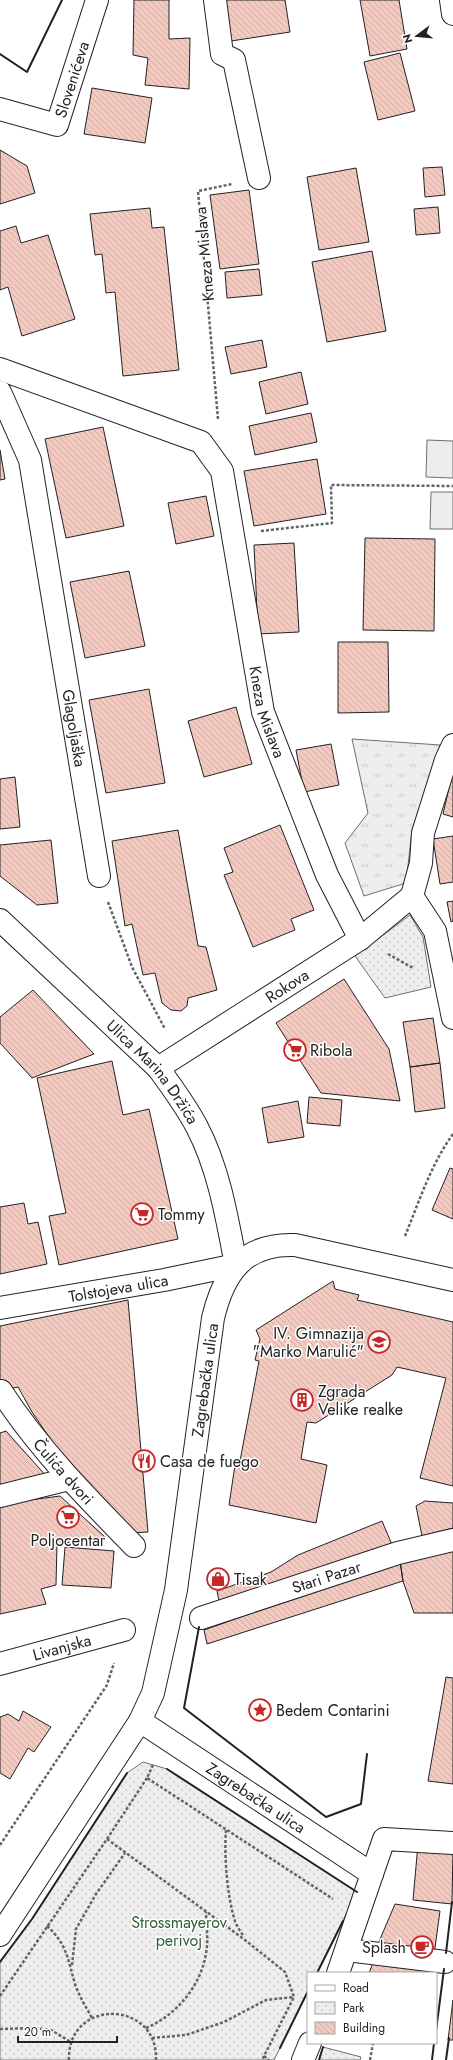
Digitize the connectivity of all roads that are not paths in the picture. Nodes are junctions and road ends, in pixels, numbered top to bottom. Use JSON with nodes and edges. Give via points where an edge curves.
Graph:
{"nodes":[{"id":1,"x":97,"y":0,"type":"edge"},
{"id":2,"x":215,"y":0,"type":"edge"},
{"id":3,"x":451,"y":0,"type":"edge"},
{"id":4,"x":453,"y":14,"type":"edge"},
{"id":5,"x":0,"y":109,"type":"edge"},
{"id":6,"x":259,"y":178,"type":"road end"},
{"id":7,"x":0,"y":369,"type":"edge"},
{"id":8,"x":0,"y":392,"type":"edge"},
{"id":9,"x":453,"y":745,"type":"edge"},
{"id":10,"x":99,"y":876,"type":"road end"},
{"id":11,"x":412,"y":896,"type":"junction"},
{"id":12,"x":0,"y":920,"type":"edge"},
{"id":13,"x":360,"y":939,"type":"junction"},
{"id":14,"x":453,"y":1018,"type":"edge"},
{"id":15,"x":158,"y":1068,"type":"junction"},
{"id":16,"x":236,"y":1265,"type":"junction"},
{"id":17,"x":453,"y":1280,"type":"edge"},
{"id":18,"x":0,"y":1308,"type":"edge"},
{"id":19,"x":1,"y":1391,"type":"dead end"},
{"id":20,"x":69,"y":1479,"type":"junction"},
{"id":21,"x":0,"y":1496,"type":"edge"},
{"id":22,"x":453,"y":1540,"type":"edge"},
{"id":23,"x":134,"y":1546,"type":"dead end"},
{"id":24,"x":201,"y":1618,"type":"dead end"},
{"id":25,"x":124,"y":1630,"type":"road end"},
{"id":26,"x":0,"y":1664,"type":"edge"},
{"id":27,"x":140,"y":1721,"type":"junction"},
{"id":28,"x":453,"y":1844,"type":"edge"},
{"id":29,"x":372,"y":1874,"type":"junction"},
{"id":30,"x":0,"y":1935,"type":"edge"},
{"id":31,"x":347,"y":1950,"type":"junction"},
{"id":32,"x":445,"y":1962,"type":"dead end"},
{"id":33,"x":338,"y":1972,"type":"edge"},
{"id":34,"x":310,"y":2044,"type":"edge"},
{"id":35,"x":303,"y":2060,"type":"edge"}],
"edges":[{"from":1,"to":5,"type":"street","name":"Slovenićeva","via":[[57,125]]},
{"from":2,"to":6,"type":"street","via":[[222,54],[234,60]]},
{"from":3,"to":4,"type":"street"},
{"from":7,"to":13,"type":"street","name":"Kneza Mislava","via":[[200,442],[222,471],[263,712],[328,875]]},
{"from":8,"to":10,"type":"street","name":"Glagoljaška","via":[[30,460]]},
{"from":9,"to":11,"type":"street","via":[[423,833],[421,863]]},
{"from":11,"to":13,"type":"street","name":"Rokova"},
{"from":11,"to":14,"type":"street","via":[[435,931]]},
{"from":12,"to":15,"type":"street","name":"Ulica Marina Držića"},
{"from":13,"to":15,"type":"street","name":"Rokova"},
{"from":15,"to":16,"type":"street","name":"Ulica Marina Držića","via":[[197,1128],[214,1169],[230,1229]]},
{"from":16,"to":17,"type":"street","name":"Zagrebačka ulica","via":[[264,1247],[278,1244],[295,1245]]},
{"from":16,"to":18,"type":"street","name":"Tolstojeva ulica"},
{"from":16,"to":27,"type":"street","name":"Zagrebačka ulica","via":[[218,1297],[213,1318],[176,1590],[153,1692]]},
{"from":19,"to":20,"type":"street","name":"Čulića dvori"},
{"from":20,"to":21,"type":"street"},
{"from":20,"to":23,"type":"street","name":"Čulića dvori"},
{"from":22,"to":24,"type":"street","name":"Stari Pazar","via":[[398,1553]]},
{"from":25,"to":26,"type":"street","name":"Livanjska"},
{"from":27,"to":29,"type":"street","name":"Zagrebačka ulica"},
{"from":27,"to":30,"type":"street","name":"Zagrebačka ulica"},
{"from":28,"to":29,"type":"street","via":[[384,1839]]},
{"from":29,"to":31,"type":"street"},
{"from":31,"to":32,"type":"street"},
{"from":31,"to":33,"type":"street"},
{"from":34,"to":35,"type":"street"}]}
